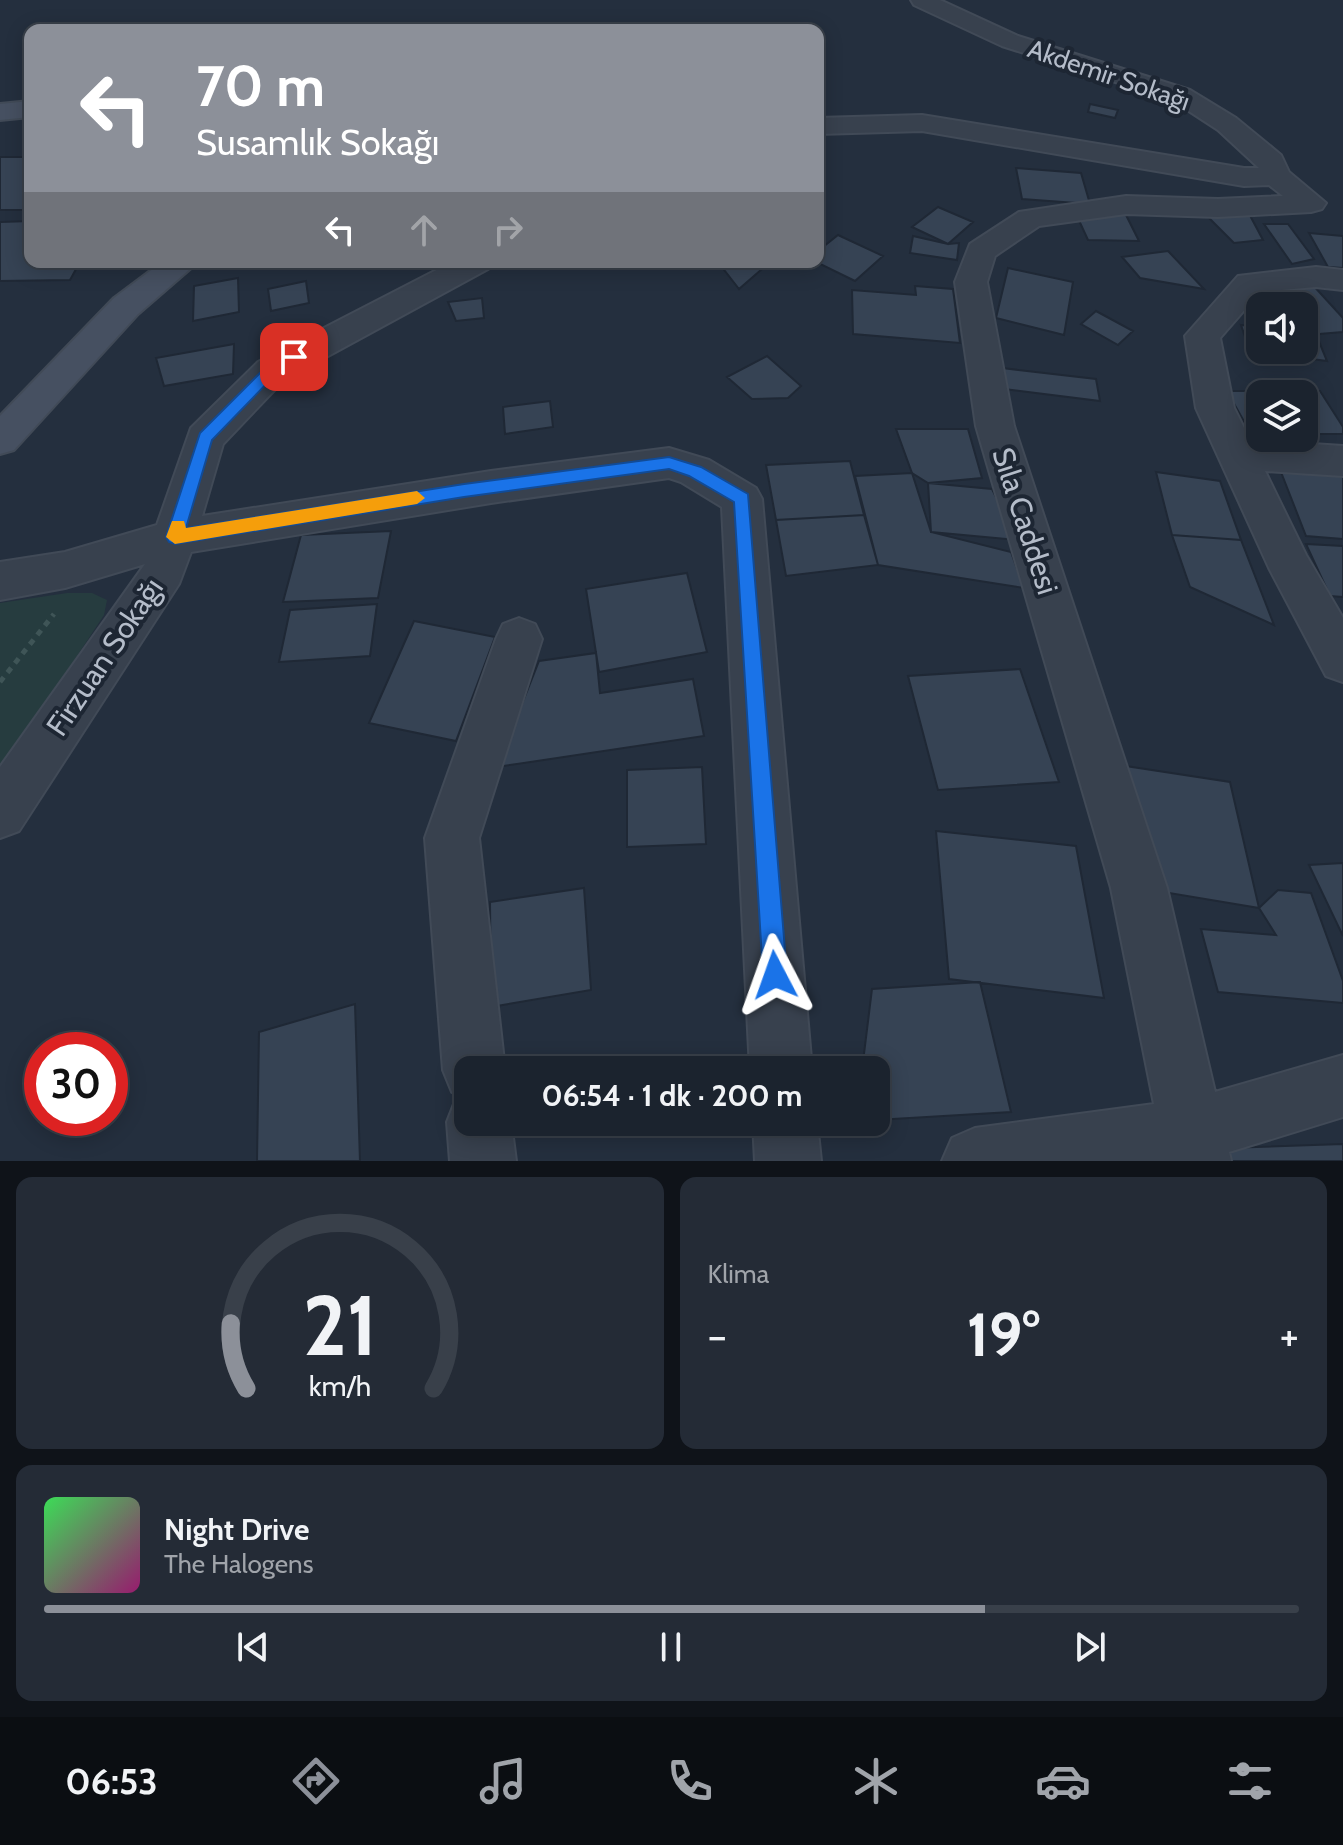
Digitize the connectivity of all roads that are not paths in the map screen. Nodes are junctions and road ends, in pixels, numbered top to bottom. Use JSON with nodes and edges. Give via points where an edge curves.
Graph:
{"nodes":[{"id":1,"x":922,"y":0,"type":"edge"},
{"id":2,"x":24,"y":110,"type":"edge"},
{"id":3,"x":0,"y":112,"type":"edge"},
{"id":4,"x":824,"y":126,"type":"edge"},
{"id":5,"x":1276,"y":176,"type":"junction"},
{"id":6,"x":174,"y":268,"type":"edge"},
{"id":7,"x":466,"y":268,"type":"edge"},
{"id":8,"x":1343,"y":280,"type":"edge"},
{"id":9,"x":0,"y":440,"type":"edge"},
{"id":10,"x":1237,"y":454,"type":"junction"},
{"id":11,"x":1343,"y":461,"type":"edge"},
{"id":12,"x":175,"y":537,"type":"junction"},
{"id":13,"x":0,"y":581,"type":"edge"},
{"id":14,"x":519,"y":639,"type":"dead end"},
{"id":15,"x":1343,"y":661,"type":"edge"},
{"id":16,"x":0,"y":812,"type":"edge"},
{"id":17,"x":473,"y":1056,"type":"edge"},
{"id":18,"x":780,"y":1056,"type":"edge"},
{"id":19,"x":1343,"y":1086,"type":"edge"},
{"id":20,"x":480,"y":1136,"type":"edge"},
{"id":21,"x":786,"y":1136,"type":"edge"},
{"id":22,"x":1194,"y":1146,"type":"edge"},
{"id":23,"x":483,"y":1161,"type":"edge"},
{"id":24,"x":788,"y":1161,"type":"edge"},
{"id":25,"x":975,"y":1161,"type":"edge"}],
"edges":[{"from":1,"to":5,"type":"street","name":"Akdemir Sokağı","via":[[1010,41],[1181,95],[1271,161]]},
{"from":2,"to":3,"type":"street"},
{"from":4,"to":5,"type":"street","via":[[922,123],[1244,177]]},
{"from":5,"to":22,"type":"street","name":"Sıla Caddesi","via":[[1311,203],[1126,205],[1030,218],[981,251],[971,282],[995,426],[1139,888]]},
{"from":6,"to":9,"type":"street","via":[[126,306]]},
{"from":7,"to":12,"type":"street","name":"Firzuan Sokağı","via":[[271,371],[205,438]]},
{"from":8,"to":10,"type":"street","via":[[1250,283],[1202,336],[1215,408]]},
{"from":10,"to":11,"type":"street"},
{"from":10,"to":15,"type":"street"},
{"from":12,"to":13,"type":"street","via":[[65,570]]},
{"from":12,"to":16,"type":"street","name":"Firzuan Sokağı","via":[[164,571]]},
{"from":12,"to":18,"type":"street","via":[[669,463],[695,471],[742,499]]},
{"from":14,"to":17,"type":"street","via":[[452,838]]},
{"from":19,"to":22,"type":"street"},
{"from":20,"to":23,"type":"street"},
{"from":21,"to":24,"type":"street"},
{"from":22,"to":25,"type":"street"}]}
